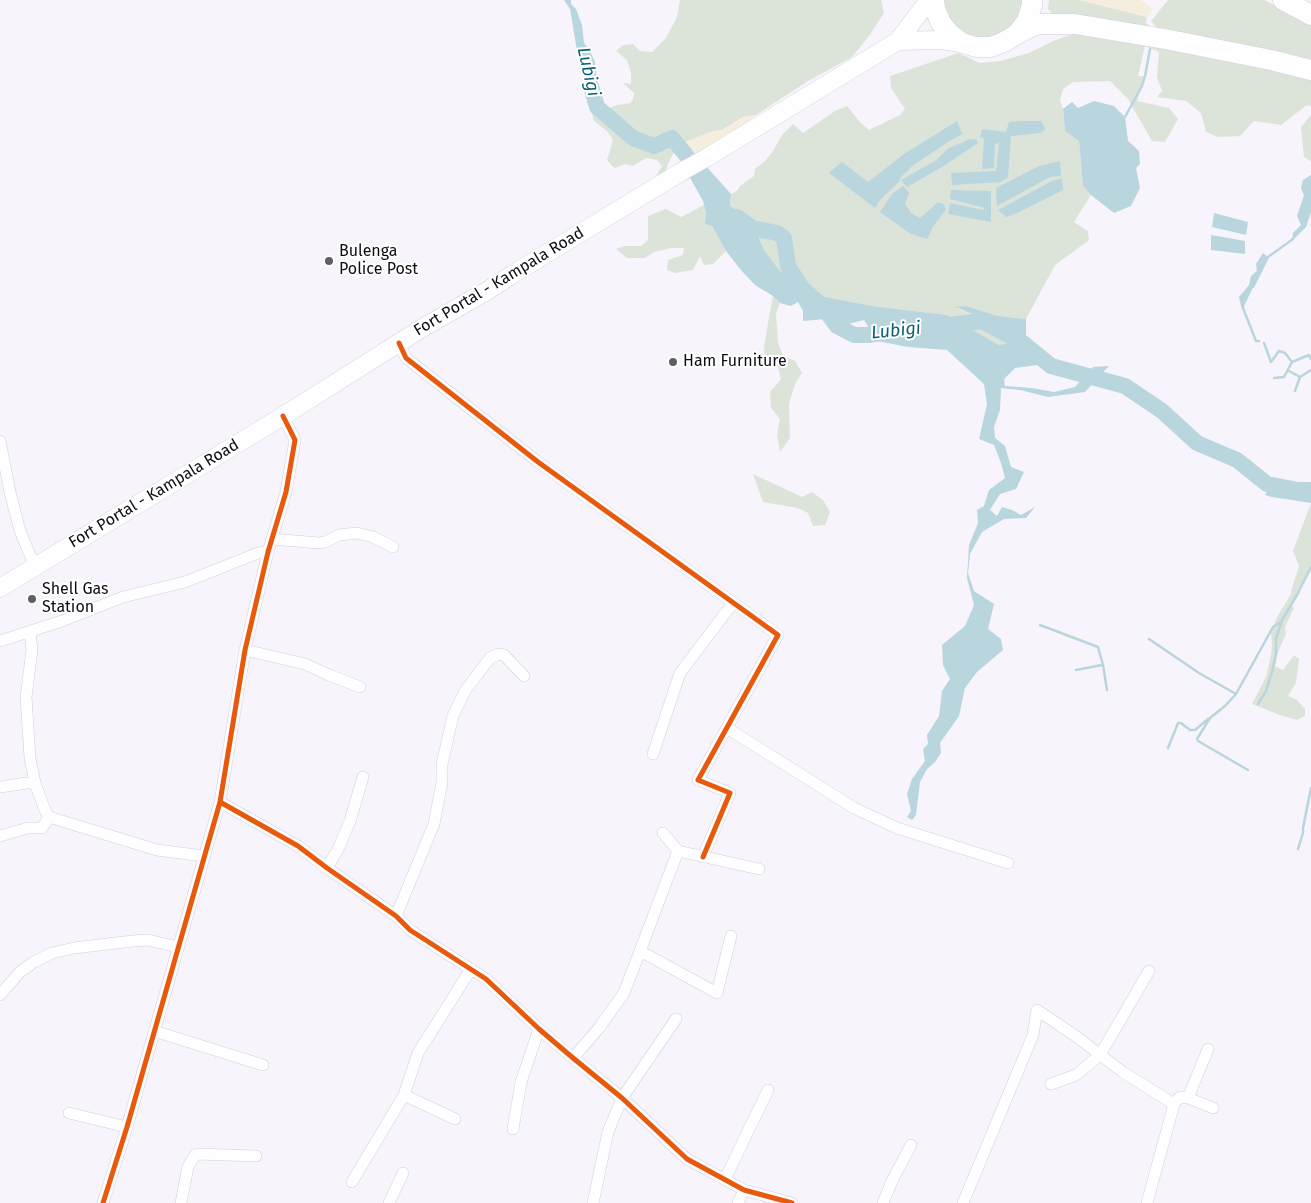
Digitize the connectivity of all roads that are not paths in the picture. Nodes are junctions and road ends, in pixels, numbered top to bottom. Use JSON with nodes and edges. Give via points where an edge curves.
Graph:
{"nodes":[{"id":1,"x":929,"y":0,"type":"edge"},
{"id":2,"x":934,"y":0,"type":"edge"},
{"id":3,"x":1283,"y":0,"type":"edge"},
{"id":4,"x":1033,"y":2,"type":"edge"},
{"id":5,"x":1311,"y":15,"type":"edge"},
{"id":6,"x":1017,"y":34,"type":"junction"},
{"id":7,"x":898,"y":41,"type":"junction"},
{"id":8,"x":962,"y":43,"type":"junction"},
{"id":9,"x":1311,"y":70,"type":"edge"},
{"id":10,"x":399,"y":343,"type":"junction"},
{"id":11,"x":283,"y":416,"type":"junction"},
{"id":12,"x":0,"y":442,"type":"edge"},
{"id":13,"x":272,"y":539,"type":"junction"},
{"id":14,"x":393,"y":547,"type":"dead end"},
{"id":15,"x":268,"y":552,"type":"junction"},
{"id":16,"x":35,"y":566,"type":"junction"},
{"id":17,"x":0,"y":588,"type":"edge"},
{"id":18,"x":733,"y":603,"type":"junction"},
{"id":19,"x":30,"y":632,"type":"junction"},
{"id":20,"x":0,"y":641,"type":"edge"},
{"id":21,"x":245,"y":650,"type":"junction"},
{"id":22,"x":524,"y":676,"type":"dead end"},
{"id":23,"x":360,"y":687,"type":"dead end"},
{"id":24,"x":727,"y":728,"type":"junction"},
{"id":25,"x":653,"y":754,"type":"dead end"},
{"id":26,"x":363,"y":777,"type":"dead end"},
{"id":27,"x":35,"y":783,"type":"junction"},
{"id":28,"x":0,"y":787,"type":"edge"},
{"id":29,"x":220,"y":802,"type":"junction"},
{"id":30,"x":49,"y":817,"type":"junction"},
{"id":31,"x":663,"y":832,"type":"dead end"},
{"id":32,"x":0,"y":836,"type":"edge"},
{"id":33,"x":678,"y":851,"type":"junction"},
{"id":34,"x":204,"y":856,"type":"junction"},
{"id":35,"x":702,"y":856,"type":"junction"},
{"id":36,"x":1008,"y":863,"type":"dead end"},
{"id":37,"x":327,"y":868,"type":"junction"},
{"id":38,"x":759,"y":869,"type":"dead end"},
{"id":39,"x":396,"y":916,"type":"junction"},
{"id":40,"x":731,"y":936,"type":"dead end"},
{"id":41,"x":178,"y":947,"type":"junction"},
{"id":42,"x":640,"y":951,"type":"junction"},
{"id":43,"x":471,"y":969,"type":"junction"},
{"id":44,"x":1148,"y":971,"type":"dead end"},
{"id":45,"x":0,"y":995,"type":"edge"},
{"id":46,"x":676,"y":1019,"type":"dead end"},
{"id":47,"x":539,"y":1029,"type":"junction"},
{"id":48,"x":154,"y":1031,"type":"junction"},
{"id":49,"x":1208,"y":1049,"type":"dead end"},
{"id":50,"x":1100,"y":1055,"type":"junction"},
{"id":51,"x":573,"y":1058,"type":"junction"},
{"id":52,"x":263,"y":1065,"type":"dead end"},
{"id":53,"x":1051,"y":1084,"type":"dead end"},
{"id":54,"x":768,"y":1090,"type":"dead end"},
{"id":55,"x":404,"y":1095,"type":"junction"},
{"id":56,"x":622,"y":1098,"type":"junction"},
{"id":57,"x":1188,"y":1098,"type":"junction"},
{"id":58,"x":1174,"y":1104,"type":"junction"},
{"id":59,"x":1213,"y":1108,"type":"dead end"},
{"id":60,"x":69,"y":1113,"type":"dead end"},
{"id":61,"x":455,"y":1119,"type":"dead end"},
{"id":62,"x":127,"y":1127,"type":"junction"},
{"id":63,"x":513,"y":1129,"type":"dead end"},
{"id":64,"x":911,"y":1145,"type":"dead end"},
{"id":65,"x":256,"y":1156,"type":"dead end"},
{"id":66,"x":403,"y":1173,"type":"dead end"},
{"id":67,"x":725,"y":1179,"type":"junction"},
{"id":68,"x":352,"y":1182,"type":"dead end"},
{"id":69,"x":744,"y":1190,"type":"junction"},
{"id":70,"x":103,"y":1203,"type":"edge"},
{"id":71,"x":181,"y":1203,"type":"edge"},
{"id":72,"x":389,"y":1203,"type":"edge"},
{"id":73,"x":593,"y":1203,"type":"edge"},
{"id":74,"x":738,"y":1203,"type":"edge"},
{"id":75,"x":792,"y":1203,"type":"edge"},
{"id":76,"x":883,"y":1203,"type":"edge"},
{"id":77,"x":963,"y":1203,"type":"edge"},
{"id":78,"x":1147,"y":1203,"type":"edge"}],
"edges":[{"from":1,"to":7,"type":"main road"},
{"from":2,"to":8,"type":"highway","via":[[941,23]]},
{"from":3,"to":5,"type":"highway"},
{"from":4,"to":6,"type":"highway","via":[[1027,21]]},
{"from":6,"to":8,"type":"highway","via":[[991,47]]},
{"from":6,"to":9,"type":"highway","via":[[1040,24],[1074,24],[1166,39]]},
{"from":7,"to":8,"type":"main road"},
{"from":7,"to":10,"type":"main road","name":"Fort Portal - Kampala Road"},
{"from":10,"to":11,"type":"main road","name":"Fort Portal - Kampala Road"},
{"from":10,"to":18,"type":"street","via":[[406,358],[538,462]]},
{"from":11,"to":13,"type":"street","via":[[295,440],[286,492]]},
{"from":11,"to":16,"type":"main road","name":"Fort Portal - Kampala Road"},
{"from":12,"to":16,"type":"street","via":[[20,531]]},
{"from":13,"to":14,"type":"street","via":[[318,543],[339,535],[357,533]]},
{"from":13,"to":15,"type":"street"},
{"from":15,"to":19,"type":"street","via":[[184,582],[123,597]]},
{"from":15,"to":21,"type":"street"},
{"from":16,"to":17,"type":"main road","name":"Fort Portal - Kampala Road"},
{"from":18,"to":24,"type":"street","via":[[778,635]]},
{"from":18,"to":25,"type":"street","via":[[680,673]]},
{"from":19,"to":20,"type":"street"},
{"from":19,"to":27,"type":"street","via":[[32,650],[26,707]]},
{"from":21,"to":23,"type":"street","via":[[305,664]]},
{"from":21,"to":29,"type":"street"},
{"from":22,"to":39,"type":"street","via":[[504,655],[498,654],[490,658],[465,692],[453,716],[442,764],[434,824]]},
{"from":24,"to":35,"type":"street","via":[[698,780],[730,794]]},
{"from":24,"to":36,"type":"street","via":[[854,808],[897,828]]},
{"from":26,"to":37,"type":"street","via":[[350,821]]},
{"from":27,"to":28,"type":"street"},
{"from":27,"to":30,"type":"street"},
{"from":29,"to":34,"type":"street"},
{"from":29,"to":37,"type":"street","via":[[298,846]]},
{"from":30,"to":32,"type":"street","via":[[42,828],[28,828]]},
{"from":30,"to":34,"type":"street","via":[[157,850]]},
{"from":31,"to":33,"type":"street"},
{"from":33,"to":35,"type":"street"},
{"from":33,"to":42,"type":"street"},
{"from":34,"to":41,"type":"street"},
{"from":35,"to":38,"type":"street"},
{"from":37,"to":39,"type":"street"},
{"from":39,"to":43,"type":"street","via":[[410,930]]},
{"from":40,"to":42,"type":"street","via":[[717,993]]},
{"from":41,"to":45,"type":"street","via":[[133,940],[52,953],[20,972]]},
{"from":41,"to":48,"type":"street"},
{"from":42,"to":51,"type":"street","via":[[624,993]]},
{"from":43,"to":47,"type":"street"},
{"from":43,"to":55,"type":"street","via":[[418,1053]]},
{"from":44,"to":50,"type":"street"},
{"from":46,"to":56,"type":"street"},
{"from":47,"to":51,"type":"street"},
{"from":47,"to":63,"type":"street","via":[[521,1082]]},
{"from":48,"to":52,"type":"street"},
{"from":48,"to":62,"type":"street"},
{"from":49,"to":57,"type":"street"},
{"from":50,"to":53,"type":"street","via":[[1076,1075]]},
{"from":50,"to":58,"type":"street"},
{"from":50,"to":77,"type":"street","via":[[1036,1010],[1033,1035]]},
{"from":51,"to":56,"type":"street"},
{"from":54,"to":67,"type":"street"},
{"from":55,"to":61,"type":"street"},
{"from":55,"to":68,"type":"street"},
{"from":56,"to":67,"type":"street","via":[[687,1158]]},
{"from":56,"to":73,"type":"street","via":[[608,1132]]},
{"from":57,"to":58,"type":"street","via":[[1180,1097]]},
{"from":57,"to":59,"type":"street"},
{"from":58,"to":78,"type":"street"},
{"from":60,"to":62,"type":"street"},
{"from":62,"to":70,"type":"street"},
{"from":64,"to":76,"type":"street"},
{"from":65,"to":71,"type":"street","via":[[195,1155],[188,1167]]},
{"from":66,"to":72,"type":"street"},
{"from":67,"to":69,"type":"street"},
{"from":69,"to":74,"type":"street"},
{"from":69,"to":75,"type":"street"}]}
